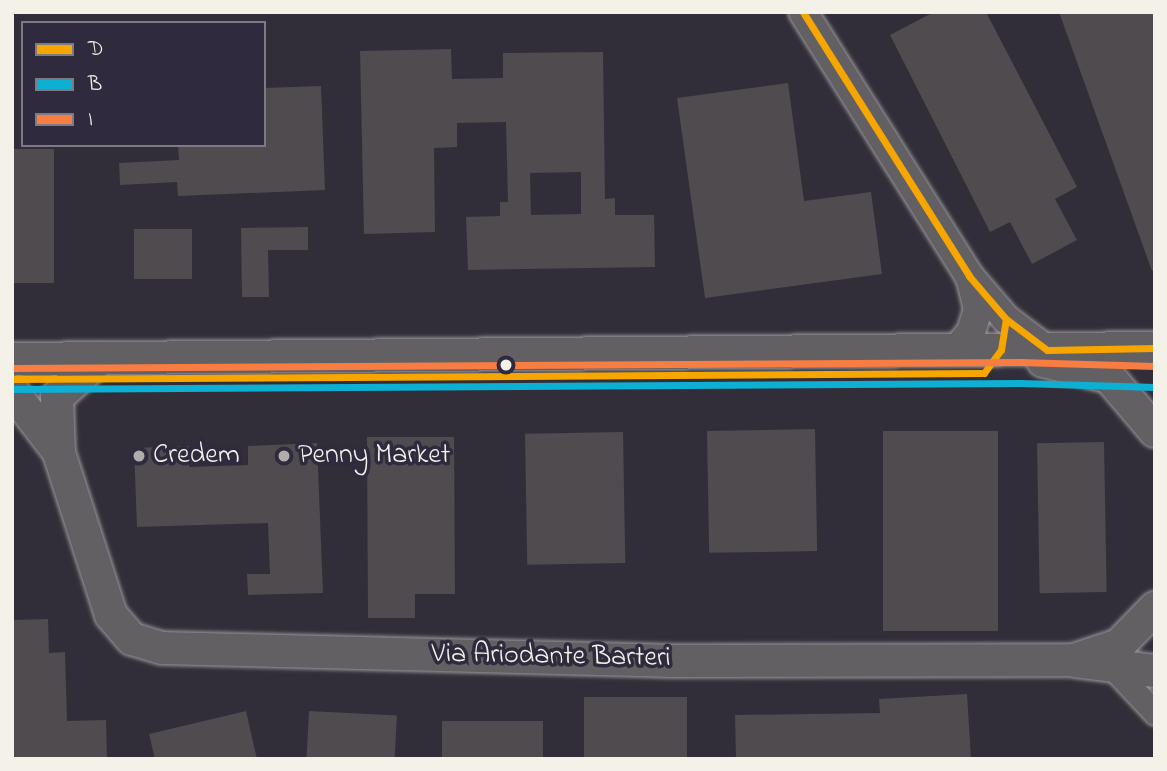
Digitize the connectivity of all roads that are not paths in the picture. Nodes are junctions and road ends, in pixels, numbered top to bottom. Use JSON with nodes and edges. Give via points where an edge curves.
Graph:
{"nodes":[{"id":1,"x":803,"y":12,"type":"edge"},
{"id":2,"x":969,"y":276,"type":"junction"},
{"id":3,"x":1155,"y":348,"type":"edge"},
{"id":4,"x":1001,"y":350,"type":"junction"},
{"id":5,"x":1047,"y":350,"type":"junction"},
{"id":6,"x":955,"y":351,"type":"junction"},
{"id":7,"x":12,"y":359,"type":"edge"},
{"id":8,"x":100,"y":359,"type":"junction"},
{"id":9,"x":12,"y":391,"type":"edge"},
{"id":10,"x":1155,"y":431,"type":"edge"},
{"id":11,"x":59,"y":453,"type":"junction"},
{"id":12,"x":1155,"y":608,"type":"edge"},
{"id":13,"x":1074,"y":660,"type":"junction"},
{"id":14,"x":1112,"y":667,"type":"junction"},
{"id":15,"x":1155,"y":671,"type":"edge"},
{"id":16,"x":1155,"y":713,"type":"edge"}],
"edges":[{"from":1,"to":2,"type":"street"},
{"from":2,"to":5,"type":"street","via":[[1006,319]]},
{"from":2,"to":6,"type":"street","via":[[978,309],[971,332]]},
{"from":3,"to":5,"type":"main road"},
{"from":4,"to":5,"type":"main road"},
{"from":4,"to":6,"type":"main road"},
{"from":4,"to":10,"type":"main road","via":[[1109,377]]},
{"from":6,"to":8,"type":"main road"},
{"from":7,"to":8,"type":"main road"},
{"from":8,"to":11,"type":"main road","via":[[57,397]]},
{"from":9,"to":11,"type":"main road"},
{"from":11,"to":13,"type":"main road","name":"Via Ariodante Barteri","via":[[111,615],[132,639],[162,648],[672,661]]},
{"from":12,"to":13,"type":"main road","name":"Via Ariodante Barteri","via":[[1119,645]]},
{"from":13,"to":14,"type":"main road"},
{"from":14,"to":15,"type":"main road"},
{"from":14,"to":16,"type":"street"}]}
